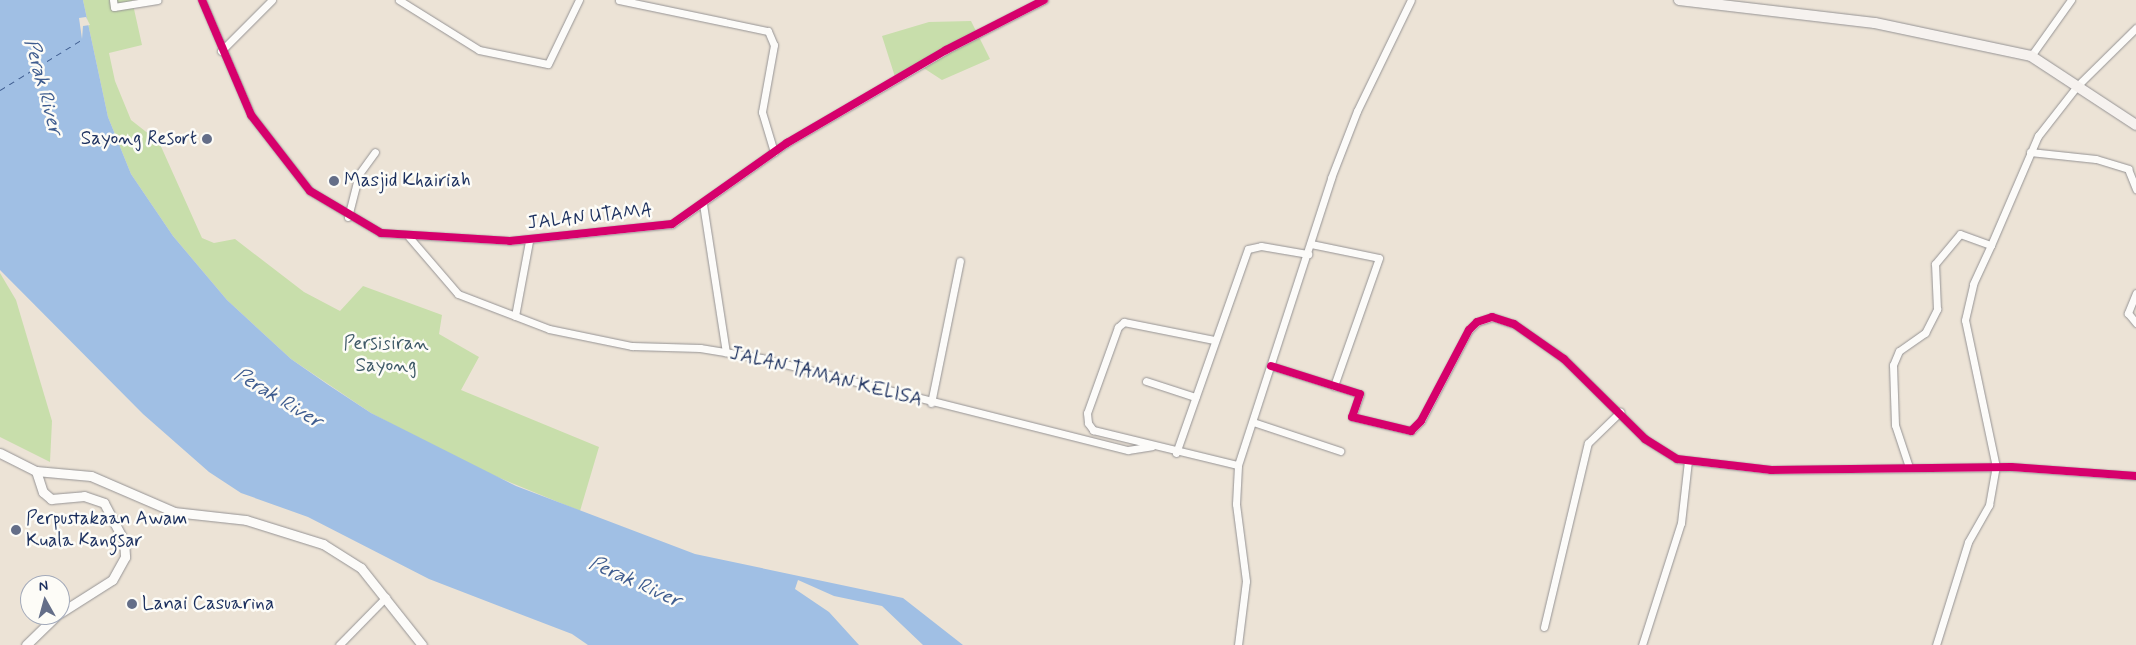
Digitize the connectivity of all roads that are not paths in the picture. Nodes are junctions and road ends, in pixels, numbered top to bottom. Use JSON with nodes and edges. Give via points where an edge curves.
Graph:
{"nodes":[{"id":1,"x":113,"y":0,"type":"edge"},
{"id":2,"x":157,"y":0,"type":"edge"},
{"id":3,"x":202,"y":0,"type":"edge"},
{"id":4,"x":272,"y":0,"type":"edge"},
{"id":5,"x":399,"y":0,"type":"edge"},
{"id":6,"x":579,"y":0,"type":"edge"},
{"id":7,"x":619,"y":0,"type":"edge"},
{"id":8,"x":1044,"y":0,"type":"edge"},
{"id":9,"x":1410,"y":0,"type":"edge"},
{"id":10,"x":1679,"y":0,"type":"edge"},
{"id":11,"x":2071,"y":0,"type":"edge"},
{"id":12,"x":2136,"y":28,"type":"edge"},
{"id":13,"x":221,"y":51,"type":"junction"},
{"id":14,"x":2031,"y":56,"type":"junction"},
{"id":15,"x":2077,"y":86,"type":"junction"},
{"id":16,"x":2136,"y":125,"type":"edge"},
{"id":17,"x":375,"y":152,"type":"dead end"},
{"id":18,"x":774,"y":152,"type":"junction"},
{"id":19,"x":2030,"y":152,"type":"junction"},
{"id":20,"x":2136,"y":189,"type":"edge"},
{"id":21,"x":703,"y":204,"type":"junction"},
{"id":22,"x":348,"y":217,"type":"junction"},
{"id":23,"x":409,"y":237,"type":"junction"},
{"id":24,"x":529,"y":241,"type":"junction"},
{"id":25,"x":1311,"y":244,"type":"junction"},
{"id":26,"x":1991,"y":245,"type":"junction"},
{"id":27,"x":1308,"y":254,"type":"junction"},
{"id":28,"x":960,"y":261,"type":"dead end"},
{"id":29,"x":2136,"y":292,"type":"edge"},
{"id":30,"x":515,"y":316,"type":"junction"},
{"id":31,"x":2136,"y":324,"type":"edge"},
{"id":32,"x":1214,"y":340,"type":"junction"},
{"id":33,"x":726,"y":352,"type":"junction"},
{"id":34,"x":1271,"y":366,"type":"junction"},
{"id":35,"x":1146,"y":381,"type":"dead end"},
{"id":36,"x":1334,"y":386,"type":"junction"},
{"id":37,"x":1195,"y":397,"type":"junction"},
{"id":38,"x":931,"y":403,"type":"junction"},
{"id":39,"x":1620,"y":412,"type":"junction"},
{"id":40,"x":1253,"y":422,"type":"junction"},
{"id":41,"x":1152,"y":446,"type":"junction"},
{"id":42,"x":1340,"y":452,"type":"dead end"},
{"id":43,"x":0,"y":453,"type":"edge"},
{"id":44,"x":1176,"y":453,"type":"junction"},
{"id":45,"x":1688,"y":462,"type":"junction"},
{"id":46,"x":1238,"y":465,"type":"junction"},
{"id":47,"x":1909,"y":467,"type":"junction"},
{"id":48,"x":1996,"y":467,"type":"junction"},
{"id":49,"x":36,"y":471,"type":"junction"},
{"id":50,"x":2136,"y":476,"type":"edge"},
{"id":51,"x":386,"y":597,"type":"junction"},
{"id":52,"x":70,"y":607,"type":"edge"},
{"id":53,"x":47,"y":625,"type":"edge"},
{"id":54,"x":1544,"y":627,"type":"dead end"},
{"id":55,"x":26,"y":645,"type":"edge"},
{"id":56,"x":339,"y":645,"type":"edge"},
{"id":57,"x":422,"y":645,"type":"edge"},
{"id":58,"x":1238,"y":645,"type":"edge"},
{"id":59,"x":1642,"y":645,"type":"edge"},
{"id":60,"x":1936,"y":645,"type":"edge"}],
"edges":[{"from":1,"to":2,"type":"street","via":[[114,7]]},
{"from":3,"to":13,"type":"street","name":"JALAN UTAMA"},
{"from":4,"to":13,"type":"street"},
{"from":5,"to":6,"type":"street","via":[[479,50],[548,64]]},
{"from":7,"to":18,"type":"street","via":[[768,31],[774,45],[762,112]]},
{"from":8,"to":18,"type":"street","name":"JALAN UTAMA","via":[[946,50]]},
{"from":9,"to":25,"type":"street","via":[[1357,111]]},
{"from":10,"to":14,"type":"main road","via":[[1875,23]]},
{"from":11,"to":14,"type":"street"},
{"from":12,"to":15,"type":"street"},
{"from":13,"to":22,"type":"street","name":"JALAN UTAMA","via":[[251,115],[282,160],[310,191]]},
{"from":14,"to":15,"type":"main road"},
{"from":15,"to":16,"type":"main road"},
{"from":15,"to":19,"type":"street"},
{"from":17,"to":22,"type":"street","via":[[359,174]]},
{"from":18,"to":21,"type":"street","name":"JALAN UTAMA"},
{"from":19,"to":20,"type":"street","via":[[2096,159],[2128,169]]},
{"from":19,"to":26,"type":"street"},
{"from":21,"to":24,"type":"street","name":"JALAN UTAMA","via":[[663,226]]},
{"from":21,"to":33,"type":"street"},
{"from":22,"to":23,"type":"street","name":"JALAN UTAMA","via":[[381,233]]},
{"from":23,"to":24,"type":"street","name":"JALAN UTAMA"},
{"from":23,"to":30,"type":"street","name":"JALAN TAMAN KELISA","via":[[458,294]]},
{"from":24,"to":30,"type":"street"},
{"from":25,"to":27,"type":"street"},
{"from":25,"to":36,"type":"street","via":[[1378,258]]},
{"from":26,"to":47,"type":"street","via":[[1963,234],[1952,238],[1934,266],[1937,309],[1929,326],[1896,355],[1895,425]]},
{"from":26,"to":48,"type":"street","via":[[1973,284],[1965,320]]},
{"from":27,"to":32,"type":"street","via":[[1261,246],[1248,249]]},
{"from":27,"to":34,"type":"street"},
{"from":28,"to":38,"type":"street"},
{"from":29,"to":31,"type":"street","via":[[2128,313]]},
{"from":30,"to":33,"type":"street","name":"JALAN TAMAN KELISA","via":[[600,340]]},
{"from":32,"to":37,"type":"street"},
{"from":32,"to":41,"type":"street","via":[[1134,322],[1118,327],[1086,413],[1088,423],[1093,430]]},
{"from":33,"to":38,"type":"street","name":"JALAN TAMAN KELISA"},
{"from":34,"to":36,"type":"street"},
{"from":34,"to":40,"type":"street"},
{"from":35,"to":37,"type":"street"},
{"from":36,"to":39,"type":"street","via":[[1360,394],[1352,416],[1411,431],[1421,420],[1469,330],[1477,322],[1492,318],[1538,339]]},
{"from":37,"to":44,"type":"street"},
{"from":38,"to":41,"type":"street","name":"JALAN TAMAN KELISA","via":[[1128,450]]},
{"from":39,"to":45,"type":"street","via":[[1654,448]]},
{"from":39,"to":54,"type":"street","via":[[1588,443]]},
{"from":40,"to":42,"type":"street"},
{"from":40,"to":46,"type":"street"},
{"from":41,"to":44,"type":"street"},
{"from":43,"to":49,"type":"street"},
{"from":44,"to":46,"type":"street"},
{"from":45,"to":47,"type":"street","via":[[1771,470]]},
{"from":45,"to":59,"type":"street","via":[[1682,523]]},
{"from":46,"to":58,"type":"street","via":[[1236,504],[1246,581]]},
{"from":47,"to":48,"type":"street"},
{"from":48,"to":50,"type":"street"},
{"from":48,"to":60,"type":"street","via":[[1989,505],[1968,542]]},
{"from":49,"to":51,"type":"street","via":[[91,476],[174,512],[227,516],[291,530],[323,544],[361,568]]},
{"from":49,"to":52,"type":"street","via":[[43,492],[51,499],[84,496],[104,503],[124,541],[125,557],[112,580]]},
{"from":51,"to":56,"type":"street"},
{"from":51,"to":57,"type":"street"},
{"from":53,"to":55,"type":"street"}]}
